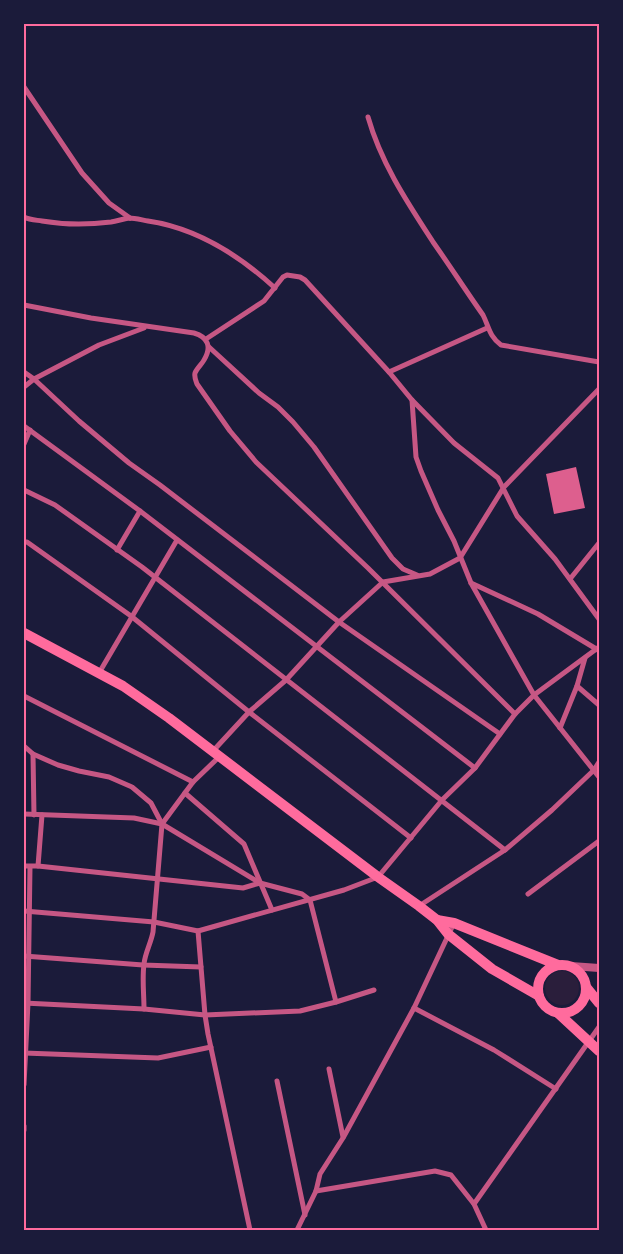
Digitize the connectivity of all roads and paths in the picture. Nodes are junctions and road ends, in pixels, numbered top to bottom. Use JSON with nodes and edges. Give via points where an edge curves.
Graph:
{"nodes":[{"id":1,"x":24,"y":87,"type":"edge"},
{"id":2,"x":368,"y":117,"type":"dead end"},
{"id":3,"x":24,"y":217,"type":"edge"},
{"id":4,"x":130,"y":218,"type":"junction"},
{"id":5,"x":275,"y":288,"type":"junction"},
{"id":6,"x":24,"y":305,"type":"edge"},
{"id":7,"x":146,"y":327,"type":"junction"},
{"id":8,"x":487,"y":328,"type":"junction"},
{"id":9,"x":206,"y":339,"type":"junction"},
{"id":10,"x":209,"y":347,"type":"junction"},
{"id":11,"x":599,"y":362,"type":"edge"},
{"id":12,"x":24,"y":372,"type":"edge"},
{"id":13,"x":389,"y":372,"type":"junction"},
{"id":14,"x":34,"y":379,"type":"junction"},
{"id":15,"x":24,"y":387,"type":"edge"},
{"id":16,"x":599,"y":389,"type":"edge"},
{"id":17,"x":412,"y":400,"type":"junction"},
{"id":18,"x":24,"y":426,"type":"edge"},
{"id":19,"x":30,"y":430,"type":"junction"},
{"id":20,"x":24,"y":444,"type":"edge"},
{"id":21,"x":504,"y":487,"type":"junction"},
{"id":22,"x":24,"y":490,"type":"edge"},
{"id":23,"x":140,"y":511,"type":"junction"},
{"id":24,"x":177,"y":540,"type":"junction"},
{"id":25,"x":24,"y":542,"type":"edge"},
{"id":26,"x":599,"y":543,"type":"edge"},
{"id":27,"x":117,"y":550,"type":"junction"},
{"id":28,"x":460,"y":558,"type":"junction"},
{"id":29,"x":421,"y":575,"type":"junction"},
{"id":30,"x":155,"y":578,"type":"junction"},
{"id":31,"x":570,"y":579,"type":"junction"},
{"id":32,"x":383,"y":582,"type":"junction"},
{"id":33,"x":471,"y":583,"type":"junction"},
{"id":34,"x":131,"y":616,"type":"junction"},
{"id":35,"x":599,"y":619,"type":"edge"},
{"id":36,"x":339,"y":622,"type":"junction"},
{"id":37,"x":24,"y":633,"type":"edge"},
{"id":38,"x":316,"y":646,"type":"junction"},
{"id":39,"x":599,"y":649,"type":"edge"},
{"id":40,"x":585,"y":657,"type":"junction"},
{"id":41,"x":99,"y":673,"type":"junction"},
{"id":42,"x":286,"y":680,"type":"junction"},
{"id":43,"x":577,"y":686,"type":"junction"},
{"id":44,"x":534,"y":695,"type":"junction"},
{"id":45,"x":24,"y":696,"type":"edge"},
{"id":46,"x":599,"y":705,"type":"edge"},
{"id":47,"x":249,"y":712,"type":"junction"},
{"id":48,"x":515,"y":714,"type":"junction"},
{"id":49,"x":560,"y":728,"type":"junction"},
{"id":50,"x":500,"y":734,"type":"junction"},
{"id":51,"x":24,"y":746,"type":"edge"},
{"id":52,"x":33,"y":754,"type":"junction"},
{"id":53,"x":216,"y":754,"type":"junction"},
{"id":54,"x":599,"y":762,"type":"edge"},
{"id":55,"x":475,"y":768,"type":"junction"},
{"id":56,"x":594,"y":770,"type":"junction"},
{"id":57,"x":599,"y":777,"type":"edge"},
{"id":58,"x":193,"y":782,"type":"junction"},
{"id":59,"x":185,"y":793,"type":"junction"},
{"id":60,"x":442,"y":800,"type":"junction"},
{"id":61,"x":24,"y":814,"type":"edge"},
{"id":62,"x":34,"y":815,"type":"junction"},
{"id":63,"x":42,"y":815,"type":"junction"},
{"id":64,"x":162,"y":824,"type":"junction"},
{"id":65,"x":411,"y":838,"type":"junction"},
{"id":66,"x":599,"y":841,"type":"edge"},
{"id":67,"x":505,"y":850,"type":"junction"},
{"id":68,"x":24,"y":866,"type":"edge"},
{"id":69,"x":38,"y":866,"type":"junction"},
{"id":70,"x":30,"y":867,"type":"junction"},
{"id":71,"x":378,"y":877,"type":"junction"},
{"id":72,"x":157,"y":878,"type":"junction"},
{"id":73,"x":260,"y":883,"type":"junction"},
{"id":74,"x":528,"y":894,"type":"dead end"},
{"id":75,"x":310,"y":900,"type":"junction"},
{"id":76,"x":419,"y":906,"type":"junction"},
{"id":77,"x":272,"y":910,"type":"junction"},
{"id":78,"x":27,"y":912,"type":"edge"},
{"id":79,"x":437,"y":920,"type":"junction"},
{"id":80,"x":154,"y":922,"type":"junction"},
{"id":81,"x":454,"y":923,"type":"junction"},
{"id":82,"x":198,"y":931,"type":"junction"},
{"id":83,"x":448,"y":934,"type":"junction"},
{"id":84,"x":26,"y":956,"type":"edge"},
{"id":85,"x":144,"y":965,"type":"junction"},
{"id":86,"x":558,"y":965,"type":"junction"},
{"id":87,"x":571,"y":966,"type":"junction"},
{"id":88,"x":201,"y":968,"type":"junction"},
{"id":89,"x":599,"y":968,"type":"edge"},
{"id":90,"x":586,"y":988,"type":"junction"},
{"id":91,"x":374,"y":990,"type":"dead end"},
{"id":92,"x":539,"y":996,"type":"junction"},
{"id":93,"x":598,"y":999,"type":"edge"},
{"id":94,"x":336,"y":1002,"type":"junction"},
{"id":95,"x":26,"y":1003,"type":"edge"},
{"id":96,"x":414,"y":1008,"type":"junction"},
{"id":97,"x":144,"y":1009,"type":"junction"},
{"id":98,"x":558,"y":1013,"type":"junction"},
{"id":99,"x":205,"y":1014,"type":"junction"},
{"id":100,"x":599,"y":1027,"type":"edge"},
{"id":101,"x":588,"y":1042,"type":"junction"},
{"id":102,"x":211,"y":1047,"type":"junction"},
{"id":103,"x":599,"y":1051,"type":"edge"},
{"id":104,"x":25,"y":1053,"type":"edge"},
{"id":105,"x":329,"y":1069,"type":"dead end"},
{"id":106,"x":277,"y":1081,"type":"dead end"},
{"id":107,"x":24,"y":1085,"type":"edge"},
{"id":108,"x":556,"y":1089,"type":"junction"},
{"id":109,"x":343,"y":1138,"type":"junction"},
{"id":110,"x":316,"y":1191,"type":"junction"},
{"id":111,"x":474,"y":1204,"type":"junction"},
{"id":112,"x":305,"y":1216,"type":"junction"},
{"id":113,"x":250,"y":1230,"type":"edge"},
{"id":114,"x":296,"y":1230,"type":"edge"},
{"id":115,"x":486,"y":1230,"type":"edge"}],
"edges":[{"from":1,"to":4,"type":"street","via":[[82,173],[109,203]]},
{"from":2,"to":8,"type":"street","via":[[384,162],[397,186],[483,315]]},
{"from":3,"to":4,"type":"street","via":[[53,224],[114,222]]},
{"from":4,"to":5,"type":"street","via":[[182,229],[213,243],[254,269]]},
{"from":5,"to":9,"type":"street","via":[[264,301]]},
{"from":5,"to":13,"type":"street","via":[[287,275],[305,280]]},
{"from":6,"to":7,"type":"street"},
{"from":7,"to":9,"type":"street","via":[[194,333]]},
{"from":7,"to":14,"type":"street","via":[[99,345]]},
{"from":8,"to":11,"type":"street","via":[[494,340],[502,344]]},
{"from":8,"to":13,"type":"street"},
{"from":9,"to":10,"type":"street"},
{"from":10,"to":29,"type":"street","via":[[293,422],[392,558],[403,569]]},
{"from":10,"to":32,"type":"street","via":[[195,378],[230,431],[256,462]]},
{"from":12,"to":14,"type":"street"},
{"from":13,"to":17,"type":"street"},
{"from":14,"to":15,"type":"street"},
{"from":14,"to":36,"type":"street","via":[[129,463]]},
{"from":16,"to":21,"type":"street"},
{"from":17,"to":21,"type":"street"},
{"from":17,"to":28,"type":"street","via":[[416,457]]},
{"from":18,"to":19,"type":"street"},
{"from":19,"to":20,"type":"street"},
{"from":19,"to":23,"type":"street"},
{"from":21,"to":28,"type":"street"},
{"from":21,"to":31,"type":"street","via":[[518,516]]},
{"from":22,"to":27,"type":"street","via":[[55,505]]},
{"from":23,"to":24,"type":"street"},
{"from":23,"to":27,"type":"street"},
{"from":24,"to":30,"type":"street"},
{"from":24,"to":38,"type":"street"},
{"from":25,"to":34,"type":"street"},
{"from":26,"to":31,"type":"street"},
{"from":27,"to":30,"type":"street"},
{"from":28,"to":29,"type":"street","via":[[439,570]]},
{"from":28,"to":33,"type":"street"},
{"from":29,"to":32,"type":"street"},
{"from":30,"to":34,"type":"street"},
{"from":30,"to":42,"type":"street"},
{"from":31,"to":35,"type":"street"},
{"from":32,"to":36,"type":"street"},
{"from":32,"to":48,"type":"street"},
{"from":33,"to":39,"type":"street","via":[[538,614]]},
{"from":33,"to":44,"type":"street"},
{"from":34,"to":41,"type":"street"},
{"from":34,"to":47,"type":"street"},
{"from":36,"to":38,"type":"street"},
{"from":36,"to":50,"type":"street"},
{"from":37,"to":41,"type":"main road"},
{"from":38,"to":42,"type":"street"},
{"from":38,"to":55,"type":"street"},
{"from":39,"to":40,"type":"street"},
{"from":40,"to":43,"type":"street"},
{"from":40,"to":44,"type":"street"},
{"from":41,"to":53,"type":"main road","via":[[123,686]]},
{"from":42,"to":47,"type":"street"},
{"from":42,"to":60,"type":"street"},
{"from":43,"to":46,"type":"street"},
{"from":43,"to":49,"type":"street"},
{"from":44,"to":48,"type":"street"},
{"from":44,"to":49,"type":"street"},
{"from":45,"to":58,"type":"street"},
{"from":47,"to":53,"type":"street"},
{"from":47,"to":65,"type":"street"},
{"from":48,"to":50,"type":"street"},
{"from":49,"to":56,"type":"street"},
{"from":50,"to":55,"type":"street"},
{"from":51,"to":52,"type":"street"},
{"from":52,"to":62,"type":"street"},
{"from":52,"to":64,"type":"street","via":[[58,765],[109,777],[132,787],[151,803]]},
{"from":53,"to":58,"type":"street"},
{"from":53,"to":71,"type":"main road"},
{"from":54,"to":56,"type":"street"},
{"from":55,"to":60,"type":"street"},
{"from":56,"to":57,"type":"street"},
{"from":56,"to":67,"type":"street"},
{"from":58,"to":59,"type":"street"},
{"from":59,"to":64,"type":"street"},
{"from":59,"to":73,"type":"street","via":[[244,844]]},
{"from":60,"to":65,"type":"street"},
{"from":60,"to":67,"type":"street"},
{"from":61,"to":62,"type":"street"},
{"from":62,"to":63,"type":"street"},
{"from":63,"to":64,"type":"street","via":[[134,818]]},
{"from":63,"to":69,"type":"street"},
{"from":64,"to":72,"type":"street"},
{"from":64,"to":73,"type":"street"},
{"from":65,"to":71,"type":"street"},
{"from":66,"to":74,"type":"street"},
{"from":67,"to":76,"type":"street"},
{"from":68,"to":70,"type":"street"},
{"from":69,"to":70,"type":"street"},
{"from":69,"to":72,"type":"street"},
{"from":70,"to":78,"type":"street"},
{"from":71,"to":75,"type":"street"},
{"from":71,"to":76,"type":"main road"},
{"from":72,"to":73,"type":"street","via":[[243,888]]},
{"from":72,"to":80,"type":"street"},
{"from":73,"to":75,"type":"street","via":[[302,894]]},
{"from":73,"to":77,"type":"street"},
{"from":75,"to":77,"type":"street"},
{"from":75,"to":94,"type":"street"},
{"from":76,"to":79,"type":"main road"},
{"from":77,"to":82,"type":"street"},
{"from":78,"to":80,"type":"street"},
{"from":78,"to":84,"type":"street"},
{"from":79,"to":81,"type":"main road"},
{"from":79,"to":83,"type":"main road"},
{"from":80,"to":82,"type":"street"},
{"from":80,"to":85,"type":"street"},
{"from":81,"to":83,"type":"street"},
{"from":81,"to":86,"type":"main road"},
{"from":82,"to":88,"type":"street"},
{"from":83,"to":92,"type":"main road","via":[[492,969]]},
{"from":83,"to":96,"type":"street"},
{"from":84,"to":85,"type":"street"},
{"from":84,"to":95,"type":"street"},
{"from":85,"to":88,"type":"street"},
{"from":85,"to":97,"type":"street"},
{"from":86,"to":87,"type":"main road"},
{"from":86,"to":92,"type":"main road","via":[[542,977]]},
{"from":87,"to":89,"type":"street"},
{"from":87,"to":90,"type":"main road","via":[[579,971]]},
{"from":88,"to":99,"type":"street"},
{"from":90,"to":93,"type":"main road"},
{"from":90,"to":98,"type":"main road","via":[[578,1007]]},
{"from":91,"to":94,"type":"street"},
{"from":92,"to":98,"type":"main road","via":[[546,1007]]},
{"from":94,"to":99,"type":"street","via":[[300,1011]]},
{"from":95,"to":97,"type":"street"},
{"from":95,"to":104,"type":"street"},
{"from":96,"to":108,"type":"street","via":[[494,1050]]},
{"from":96,"to":109,"type":"street"},
{"from":97,"to":99,"type":"street"},
{"from":98,"to":101,"type":"main road"},
{"from":99,"to":102,"type":"street"},
{"from":100,"to":101,"type":"street"},
{"from":101,"to":103,"type":"main road"},
{"from":101,"to":108,"type":"street"},
{"from":102,"to":104,"type":"street","via":[[158,1058]]},
{"from":102,"to":113,"type":"street"},
{"from":104,"to":107,"type":"street"},
{"from":105,"to":109,"type":"street"},
{"from":106,"to":112,"type":"street"},
{"from":108,"to":111,"type":"street"},
{"from":109,"to":110,"type":"street","via":[[320,1174]]},
{"from":110,"to":111,"type":"street","via":[[435,1170],[451,1175]]},
{"from":110,"to":112,"type":"street"},
{"from":111,"to":115,"type":"street"},
{"from":112,"to":114,"type":"street"}]}
